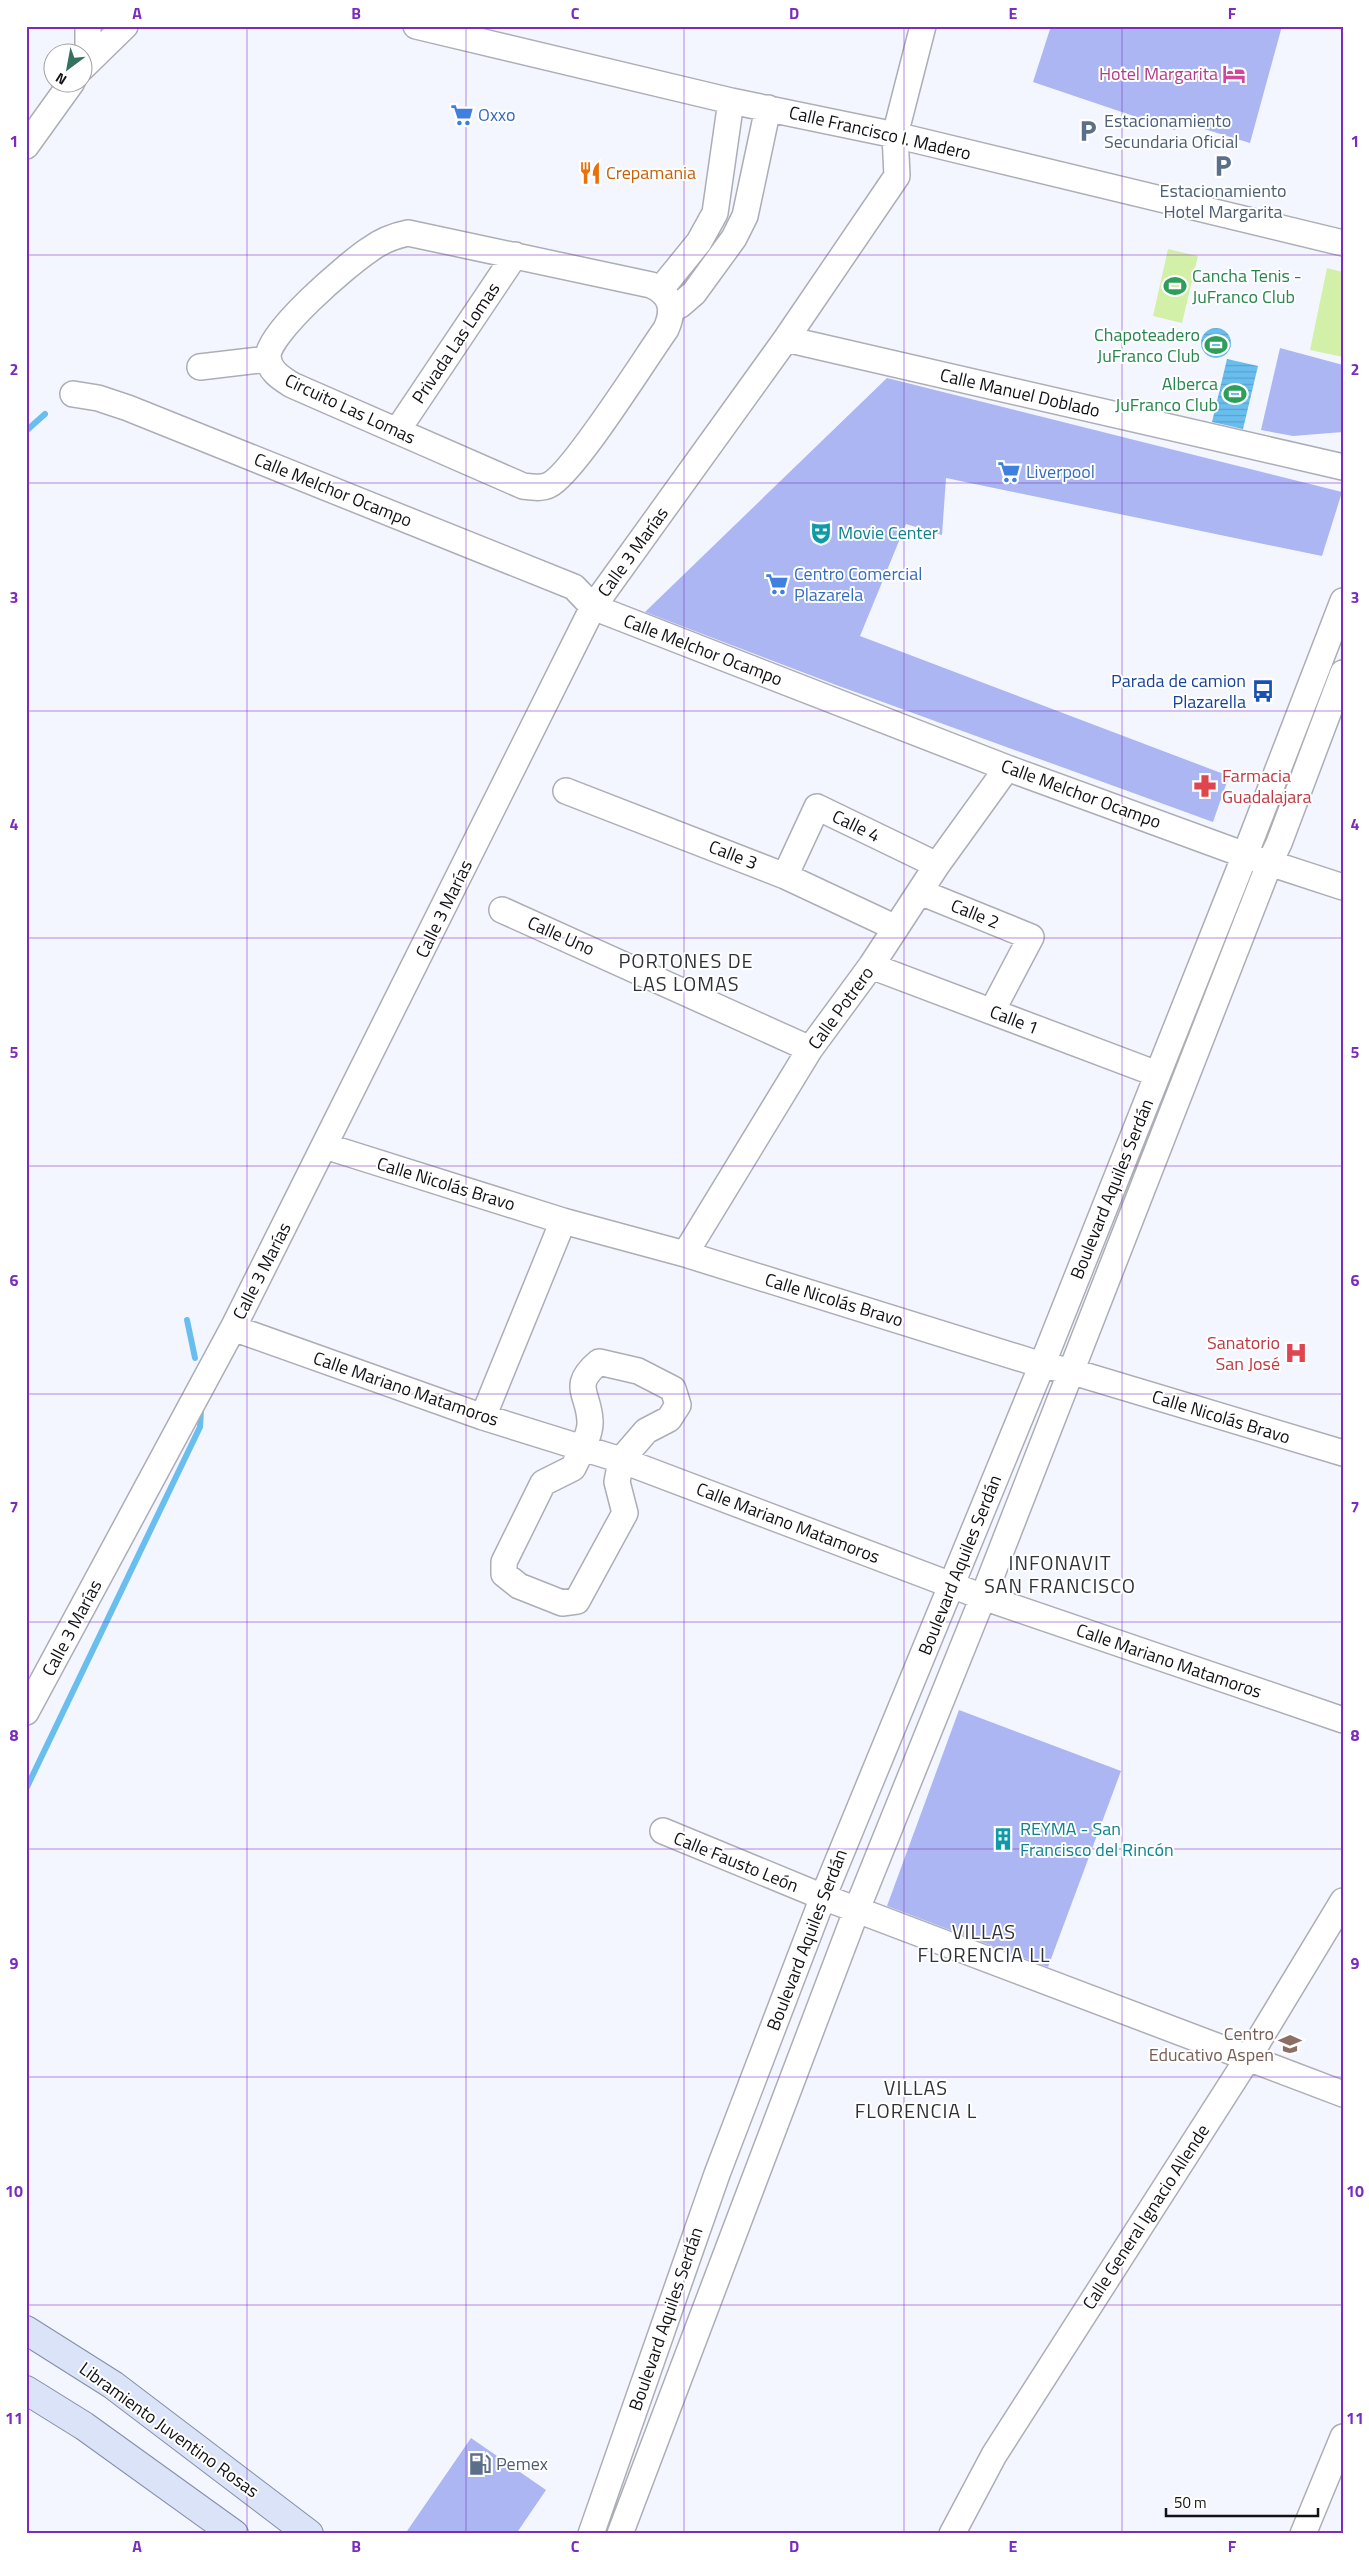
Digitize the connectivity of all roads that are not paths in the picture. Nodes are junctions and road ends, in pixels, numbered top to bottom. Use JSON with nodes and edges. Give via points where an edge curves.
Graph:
{"nodes":[{"id":1,"x":88,"y":26,"type":"edge"},
{"id":2,"x":125,"y":26,"type":"edge"},
{"id":3,"x":416,"y":26,"type":"edge"},
{"id":4,"x":923,"y":26,"type":"edge"},
{"id":5,"x":87,"y":42,"type":"edge"},
{"id":6,"x":92,"y":58,"type":"edge"},
{"id":7,"x":65,"y":92,"type":"edge"},
{"id":8,"x":731,"y":100,"type":"junction"},
{"id":9,"x":768,"y":108,"type":"junction"},
{"id":10,"x":895,"y":135,"type":"junction"},
{"id":11,"x":26,"y":146,"type":"edge"},
{"id":12,"x":1343,"y":243,"type":"edge"},
{"id":13,"x":515,"y":255,"type":"junction"},
{"id":14,"x":666,"y":299,"type":"junction"},
{"id":15,"x":786,"y":339,"type":"junction"},
{"id":16,"x":268,"y":359,"type":"junction"},
{"id":17,"x":200,"y":367,"type":"dead end"},
{"id":18,"x":73,"y":394,"type":"dead end"},
{"id":19,"x":397,"y":431,"type":"junction"},
{"id":20,"x":1343,"y":467,"type":"edge"},
{"id":21,"x":1343,"y":600,"type":"edge"},
{"id":22,"x":593,"y":607,"type":"junction"},
{"id":23,"x":1343,"y":673,"type":"edge"},
{"id":24,"x":1007,"y":768,"type":"junction"},
{"id":25,"x":566,"y":791,"type":"dead end"},
{"id":26,"x":1245,"y":855,"type":"junction"},
{"id":27,"x":1270,"y":862,"type":"junction"},
{"id":28,"x":937,"y":865,"type":"junction"},
{"id":29,"x":785,"y":876,"type":"junction"},
{"id":30,"x":1343,"y":887,"type":"edge"},
{"id":31,"x":920,"y":892,"type":"junction"},
{"id":32,"x":502,"y":910,"type":"dead end"},
{"id":33,"x":896,"y":928,"type":"junction"},
{"id":34,"x":871,"y":966,"type":"junction"},
{"id":35,"x":992,"y":1011,"type":"junction"},
{"id":36,"x":810,"y":1049,"type":"junction"},
{"id":37,"x":1157,"y":1074,"type":"junction"},
{"id":38,"x":325,"y":1146,"type":"junction"},
{"id":39,"x":563,"y":1221,"type":"junction"},
{"id":40,"x":685,"y":1254,"type":"junction"},
{"id":41,"x":234,"y":1328,"type":"junction"},
{"id":42,"x":1042,"y":1365,"type":"junction"},
{"id":43,"x":1070,"y":1371,"type":"junction"},
{"id":44,"x":483,"y":1417,"type":"junction"},
{"id":45,"x":582,"y":1448,"type":"junction"},
{"id":46,"x":1343,"y":1453,"type":"edge"},
{"id":47,"x":621,"y":1460,"type":"junction"},
{"id":48,"x":953,"y":1585,"type":"junction"},
{"id":49,"x":983,"y":1597,"type":"junction"},
{"id":50,"x":26,"y":1712,"type":"edge"},
{"id":51,"x":1343,"y":1720,"type":"edge"},
{"id":52,"x":662,"y":1832,"type":"dead end"},
{"id":53,"x":822,"y":1897,"type":"junction"},
{"id":54,"x":1343,"y":1901,"type":"edge"},
{"id":55,"x":857,"y":1909,"type":"junction"},
{"id":56,"x":1248,"y":2058,"type":"junction"},
{"id":57,"x":1343,"y":2094,"type":"edge"},
{"id":58,"x":26,"y":2330,"type":"edge"},
{"id":59,"x":26,"y":2390,"type":"edge"},
{"id":60,"x":1343,"y":2437,"type":"edge"},
{"id":61,"x":234,"y":2534,"type":"edge"},
{"id":62,"x":309,"y":2534,"type":"edge"},
{"id":63,"x":591,"y":2534,"type":"edge"},
{"id":64,"x":620,"y":2534,"type":"edge"},
{"id":65,"x":952,"y":2534,"type":"edge"},
{"id":66,"x":1303,"y":2534,"type":"edge"}],
"edges":[{"from":1,"to":5,"type":"street"},
{"from":2,"to":6,"type":"street"},
{"from":3,"to":8,"type":"street","name":"Calle Francisco I. Madero"},
{"from":4,"to":10,"type":"street","name":"Calle 3 Marías"},
{"from":7,"to":11,"type":"street"},
{"from":8,"to":9,"type":"street","name":"Calle Francisco I. Madero"},
{"from":8,"to":14,"type":"street","name":"Circuito Las Lomas","via":[[714,213]]},
{"from":9,"to":10,"type":"street","name":"Calle Francisco I. Madero"},
{"from":9,"to":14,"type":"street","via":[[745,216],[734,238],[694,293],[680,305]]},
{"from":10,"to":12,"type":"street","name":"Calle Francisco I. Madero"},
{"from":10,"to":15,"type":"street","name":"Calle 3 Marías","via":[[897,176]]},
{"from":13,"to":14,"type":"street","name":"Circuito Las Lomas","via":[[651,285]]},
{"from":13,"to":16,"type":"street","name":"Circuito Las Lomas","via":[[419,234],[393,236],[368,250],[286,323],[268,351]]},
{"from":13,"to":19,"type":"street","name":"Privada Las Lomas"},
{"from":14,"to":19,"type":"street","name":"Circuito Las Lomas","via":[[666,329],[577,457],[549,485],[523,486]]},
{"from":15,"to":20,"type":"street","name":"Calle Manuel Doblado"},
{"from":15,"to":22,"type":"street","name":"Calle 3 Marías"},
{"from":16,"to":17,"type":"street"},
{"from":16,"to":19,"type":"street","name":"Circuito Las Lomas","via":[[281,379]]},
{"from":18,"to":22,"type":"street","name":"Calle Melchor Ocampo","via":[[128,408],[565,583],[574,587]]},
{"from":21,"to":26,"type":"street","name":"Boulevard Aquiles Serdán"},
{"from":22,"to":24,"type":"street","name":"Calle Melchor Ocampo"},
{"from":22,"to":38,"type":"street","name":"Calle 3 Marías"},
{"from":23,"to":27,"type":"street","name":"Boulevard Aquiles Serdán"},
{"from":24,"to":26,"type":"street","name":"Calle Melchor Ocampo"},
{"from":24,"to":28,"type":"street","name":"Calle Potrero"},
{"from":25,"to":29,"type":"street","name":"Calle 3"},
{"from":26,"to":27,"type":"street","name":"Calle Melchor Ocampo"},
{"from":26,"to":37,"type":"street","name":"Boulevard Aquiles Serdán"},
{"from":27,"to":30,"type":"street","name":"Calle Melchor Ocampo"},
{"from":27,"to":43,"type":"street","name":"Boulevard Aquiles Serdán"},
{"from":28,"to":29,"type":"street","name":"Calle 4","via":[[817,807]]},
{"from":28,"to":31,"type":"street","name":"Calle Potrero"},
{"from":29,"to":33,"type":"street","name":"Calle 3"},
{"from":31,"to":33,"type":"street","name":"Calle Potrero"},
{"from":31,"to":35,"type":"street","name":"Calle 2","via":[[1031,937]]},
{"from":32,"to":36,"type":"street","name":"Calle Uno"},
{"from":33,"to":34,"type":"street","name":"Calle Potrero"},
{"from":34,"to":35,"type":"street","name":"Calle 1"},
{"from":34,"to":36,"type":"street","name":"Calle Potrero"},
{"from":35,"to":37,"type":"street","name":"Calle 1"},
{"from":36,"to":40,"type":"street","name":"Calle Potrero"},
{"from":37,"to":42,"type":"street","name":"Boulevard Aquiles Serdán"},
{"from":38,"to":39,"type":"street","name":"Calle Nicolás Bravo"},
{"from":38,"to":41,"type":"street","name":"Calle 3 Marías"},
{"from":39,"to":40,"type":"street","name":"Calle Nicolás Bravo"},
{"from":39,"to":44,"type":"street"},
{"from":40,"to":42,"type":"street","name":"Calle Nicolás Bravo"},
{"from":41,"to":44,"type":"street","name":"Calle Mariano Matamoros"},
{"from":41,"to":50,"type":"street","name":"Calle 3 Marías"},
{"from":42,"to":43,"type":"street","name":"Calle Nicolás Bravo"},
{"from":42,"to":48,"type":"street","name":"Boulevard Aquiles Serdán"},
{"from":43,"to":46,"type":"street","name":"Calle Nicolás Bravo"},
{"from":43,"to":49,"type":"street","name":"Boulevard Aquiles Serdán"},
{"from":44,"to":45,"type":"street","name":"Calle Mariano Matamoros"},
{"from":45,"to":47,"type":"street","name":"Calle Mariano Matamoros"},
{"from":45,"to":47,"type":"street","via":[[590,1422],[582,1387],[588,1371],[599,1362],[638,1371],[673,1389],[678,1405],[669,1419],[646,1431]]},
{"from":45,"to":47,"type":"street","via":[[573,1468],[544,1483],[504,1562],[504,1574],[519,1586],[562,1603],[577,1601],[624,1514],[617,1482]]},
{"from":47,"to":48,"type":"street","name":"Calle Mariano Matamoros"},
{"from":48,"to":49,"type":"street","name":"Calle Mariano Matamoros"},
{"from":48,"to":53,"type":"street","name":"Boulevard Aquiles Serdán"},
{"from":49,"to":51,"type":"street","name":"Calle Mariano Matamoros"},
{"from":49,"to":55,"type":"street","name":"Boulevard Aquiles Serdán"},
{"from":52,"to":53,"type":"street","name":"Calle Fausto León"},
{"from":53,"to":55,"type":"street","name":"Calle Fausto León"},
{"from":53,"to":63,"type":"street","name":"Boulevard Aquiles Serdán","via":[[717,2174]]},
{"from":54,"to":56,"type":"street","name":"Calle General Ignacio Allende"},
{"from":55,"to":56,"type":"street","name":"Calle Fausto León"},
{"from":55,"to":64,"type":"street","name":"Boulevard Aquiles Serdán"},
{"from":56,"to":57,"type":"street","name":"Calle Fausto León"},
{"from":56,"to":65,"type":"street","name":"Calle General Ignacio Allende","via":[[994,2455]]},
{"from":58,"to":62,"type":"main road","name":"Libramiento Juventino Rosas","via":[[113,2385]]},
{"from":59,"to":61,"type":"main road","via":[[84,2426]]},
{"from":60,"to":66,"type":"street"}]}
